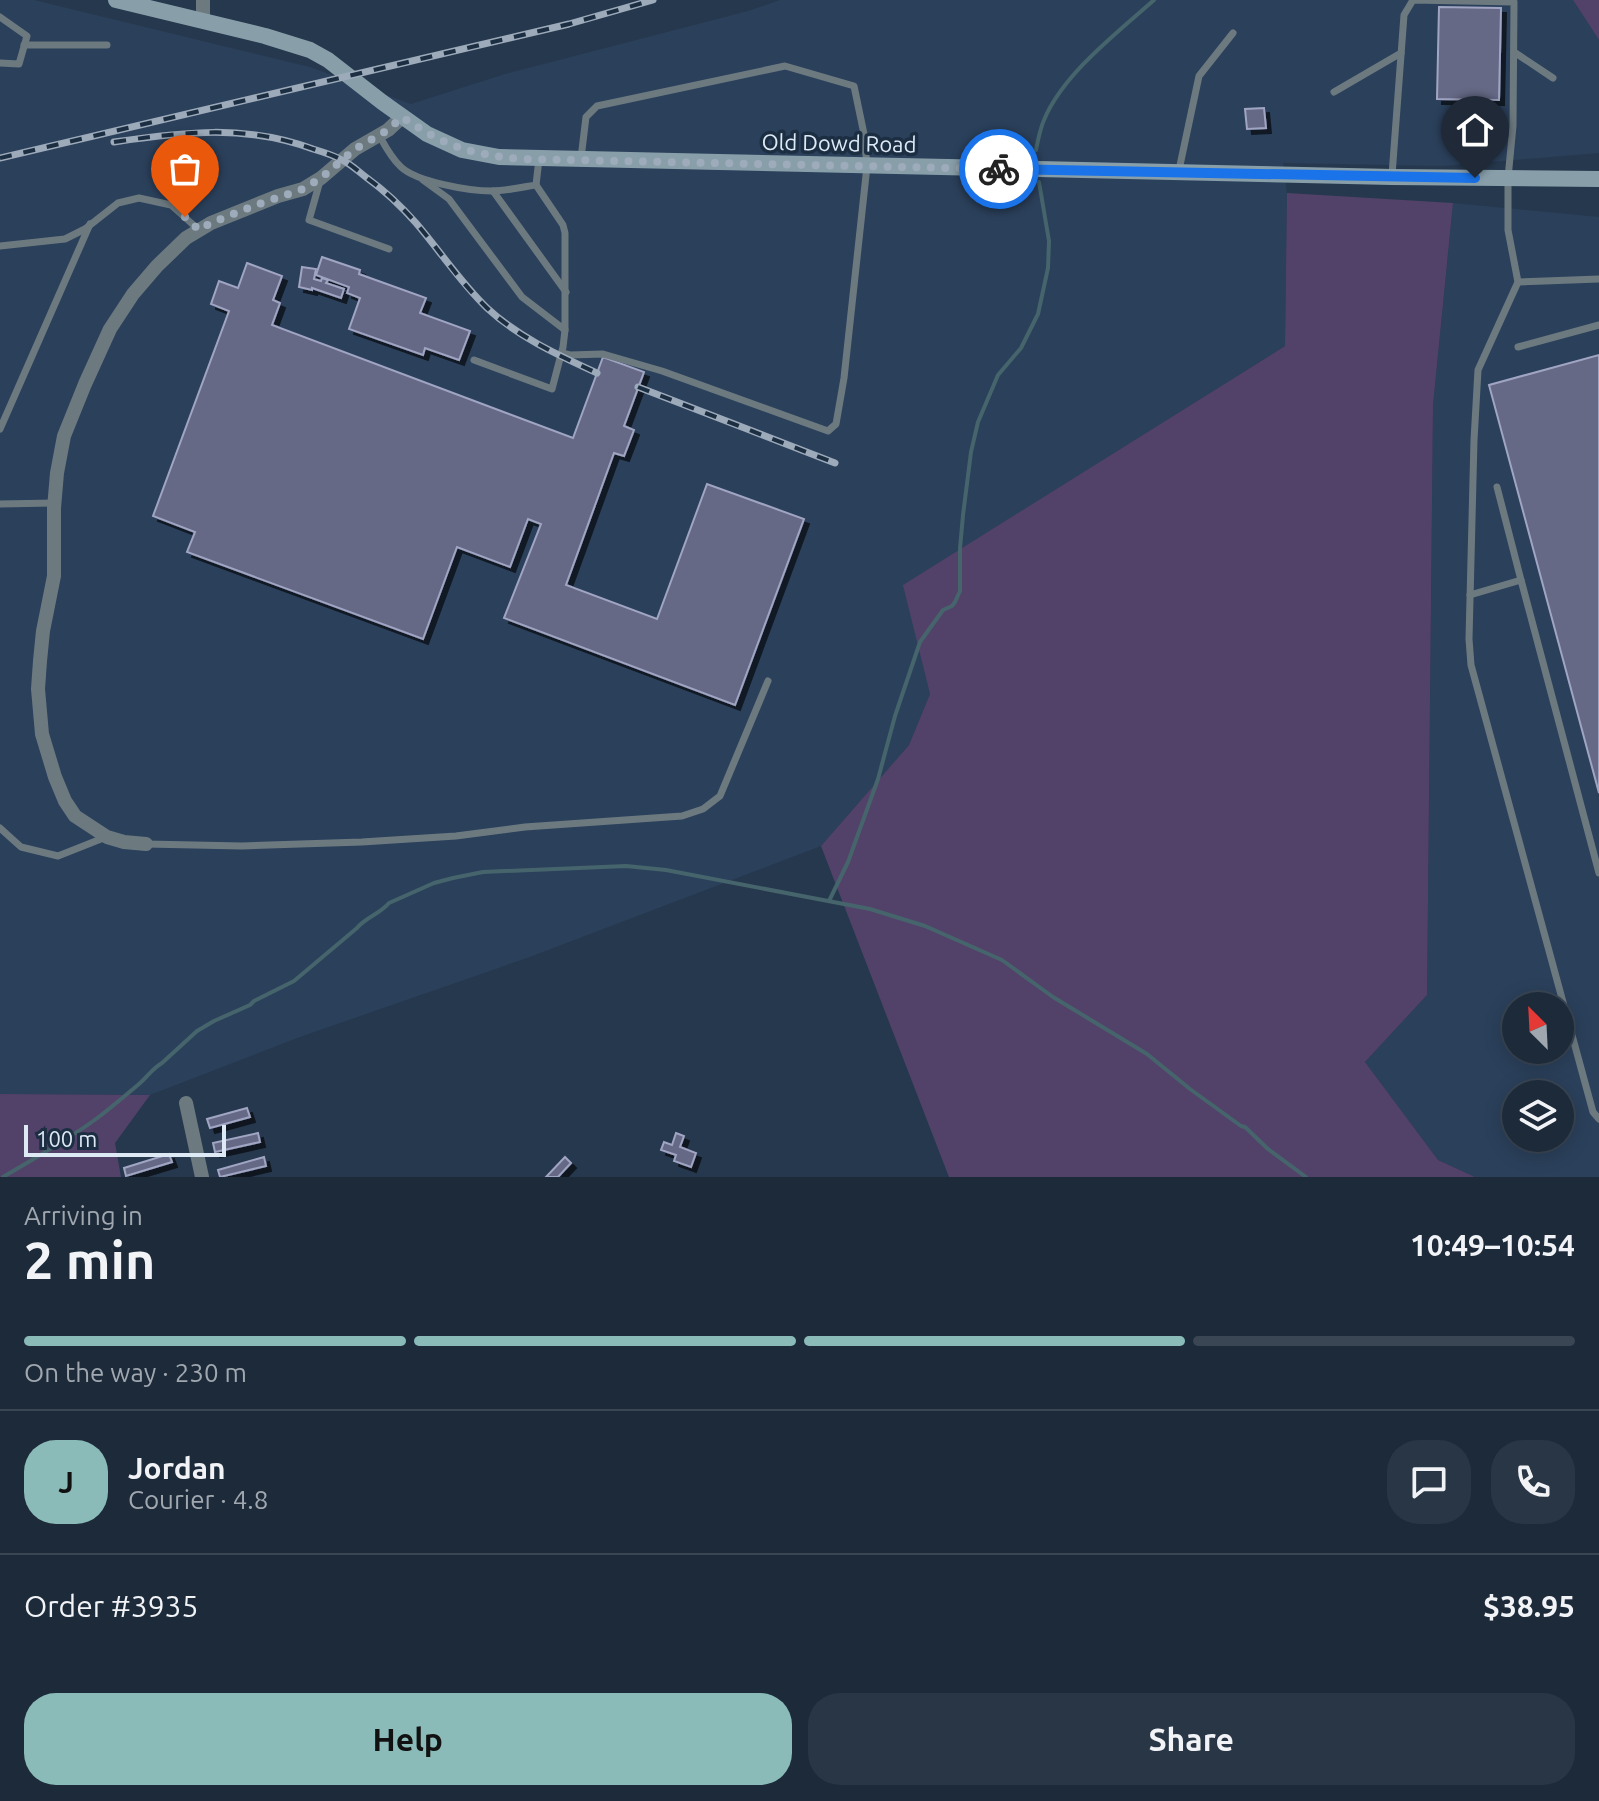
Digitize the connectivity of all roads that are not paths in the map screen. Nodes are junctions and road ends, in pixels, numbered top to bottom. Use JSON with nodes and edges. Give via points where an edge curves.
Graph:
{"nodes":[{"id":1,"x":116,"y":0,"type":"edge"},
{"id":2,"x":203,"y":0,"type":"edge"},
{"id":3,"x":0,"y":17,"type":"edge"},
{"id":4,"x":203,"y":21,"type":"junction"},
{"id":5,"x":1233,"y":33,"type":"dead end"},
{"id":6,"x":24,"y":45,"type":"junction"},
{"id":7,"x":107,"y":45,"type":"dead end"},
{"id":8,"x":1514,"y":52,"type":"junction"},
{"id":9,"x":1401,"y":53,"type":"junction"},
{"id":10,"x":0,"y":63,"type":"edge"},
{"id":11,"x":1553,"y":78,"type":"dead end"},
{"id":12,"x":1334,"y":92,"type":"dead end"},
{"id":13,"x":402,"y":117,"type":"junction"},
{"id":14,"x":379,"y":135,"type":"junction"},
{"id":15,"x":539,"y":159,"type":"junction"},
{"id":16,"x":581,"y":160,"type":"junction"},
{"id":17,"x":867,"y":166,"type":"junction"},
{"id":18,"x":1178,"y":173,"type":"junction"},
{"id":19,"x":1392,"y":177,"type":"junction"},
{"id":20,"x":321,"y":178,"type":"junction"},
{"id":21,"x":1508,"y":178,"type":"junction"},
{"id":22,"x":1599,"y":179,"type":"edge"},
{"id":23,"x":423,"y":180,"type":"junction"},
{"id":24,"x":536,"y":185,"type":"junction"},
{"id":25,"x":493,"y":191,"type":"junction"},
{"id":26,"x":90,"y":224,"type":"junction"},
{"id":27,"x":199,"y":230,"type":"junction"},
{"id":28,"x":0,"y":246,"type":"edge"},
{"id":29,"x":389,"y":249,"type":"dead end"},
{"id":30,"x":1599,"y":279,"type":"edge"},
{"id":31,"x":1518,"y":282,"type":"junction"},
{"id":32,"x":566,"y":292,"type":"junction"},
{"id":33,"x":1599,"y":325,"type":"edge"},
{"id":34,"x":565,"y":330,"type":"junction"},
{"id":35,"x":1518,"y":347,"type":"dead end"},
{"id":36,"x":562,"y":353,"type":"junction"},
{"id":37,"x":474,"y":360,"type":"dead end"},
{"id":38,"x":0,"y":429,"type":"edge"},
{"id":39,"x":1497,"y":487,"type":"dead end"},
{"id":40,"x":54,"y":503,"type":"junction"},
{"id":41,"x":0,"y":504,"type":"edge"},
{"id":42,"x":1521,"y":580,"type":"junction"},
{"id":43,"x":1470,"y":595,"type":"junction"},
{"id":44,"x":768,"y":681,"type":"dead end"},
{"id":45,"x":0,"y":828,"type":"edge"},
{"id":46,"x":107,"y":837,"type":"junction"},
{"id":47,"x":146,"y":844,"type":"joint"},
{"id":48,"x":1599,"y":873,"type":"edge"},
{"id":49,"x":186,"y":1103,"type":"dead end"},
{"id":50,"x":1599,"y":1119,"type":"edge"},
{"id":51,"x":202,"y":1177,"type":"edge"}],
"edges":[{"from":1,"to":4,"type":"street","name":"Old Dowd Road"},
{"from":2,"to":4,"type":"street"},
{"from":3,"to":6,"type":"lane","via":[[27,36]]},
{"from":4,"to":13,"type":"street","name":"Old Dowd Road","via":[[310,50]]},
{"from":5,"to":18,"type":"lane","via":[[1199,76]]},
{"from":6,"to":7,"type":"lane"},
{"from":6,"to":10,"type":"lane","via":[[19,64]]},
{"from":8,"to":9,"type":"lane","via":[[1514,2],[1413,0],[1404,15]]},
{"from":8,"to":11,"type":"lane"},
{"from":8,"to":21,"type":"lane"},
{"from":9,"to":12,"type":"lane"},
{"from":9,"to":19,"type":"lane"},
{"from":13,"to":14,"type":"street"},
{"from":13,"to":15,"type":"street","name":"Old Dowd Road","via":[[462,150]]},
{"from":14,"to":20,"type":"street"},
{"from":14,"to":23,"type":"lane","via":[[402,169]]},
{"from":15,"to":16,"type":"street","name":"Old Dowd Road"},
{"from":15,"to":24,"type":"lane"},
{"from":16,"to":17,"type":"street","name":"Old Dowd Road"},
{"from":16,"to":17,"type":"lane","via":[[586,117],[597,106],[785,66],[854,86]]},
{"from":17,"to":18,"type":"street","name":"Old Dowd Road"},
{"from":17,"to":36,"type":"lane","via":[[844,378],[836,424],[828,431],[662,371],[603,354]]},
{"from":18,"to":19,"type":"street","name":"Old Dowd Road"},
{"from":19,"to":21,"type":"street","name":"Old Dowd Road"},
{"from":20,"to":27,"type":"street"},
{"from":20,"to":29,"type":"lane","via":[[309,220]]},
{"from":21,"to":22,"type":"street","name":"Old Dowd Road"},
{"from":21,"to":31,"type":"lane","via":[[1508,230]]},
{"from":23,"to":25,"type":"lane"},
{"from":23,"to":34,"type":"lane","via":[[449,199],[522,297]]},
{"from":24,"to":25,"type":"lane"},
{"from":24,"to":32,"type":"lane","via":[[563,225]]},
{"from":25,"to":32,"type":"lane"},
{"from":26,"to":27,"type":"lane","via":[[118,203],[139,198],[171,205]]},
{"from":26,"to":28,"type":"lane","via":[[65,239]]},
{"from":26,"to":38,"type":"lane"},
{"from":27,"to":40,"type":"street","via":[[157,266],[110,329],[64,436]]},
{"from":30,"to":31,"type":"lane"},
{"from":31,"to":43,"type":"lane","via":[[1478,370]]},
{"from":32,"to":34,"type":"lane"},
{"from":33,"to":35,"type":"lane"},
{"from":34,"to":36,"type":"lane"},
{"from":36,"to":37,"type":"lane","via":[[552,389]]},
{"from":39,"to":42,"type":"lane"},
{"from":40,"to":41,"type":"lane"},
{"from":40,"to":46,"type":"street","via":[[54,576],[38,689],[42,734],[70,809]]},
{"from":42,"to":43,"type":"lane"},
{"from":42,"to":48,"type":"lane"},
{"from":43,"to":50,"type":"lane","via":[[1471,665]]},
{"from":44,"to":47,"type":"lane","via":[[720,796],[682,816],[362,842]]},
{"from":45,"to":46,"type":"lane","via":[[21,847],[58,856]]},
{"from":46,"to":47,"type":"street"},
{"from":49,"to":51,"type":"street"}]}
